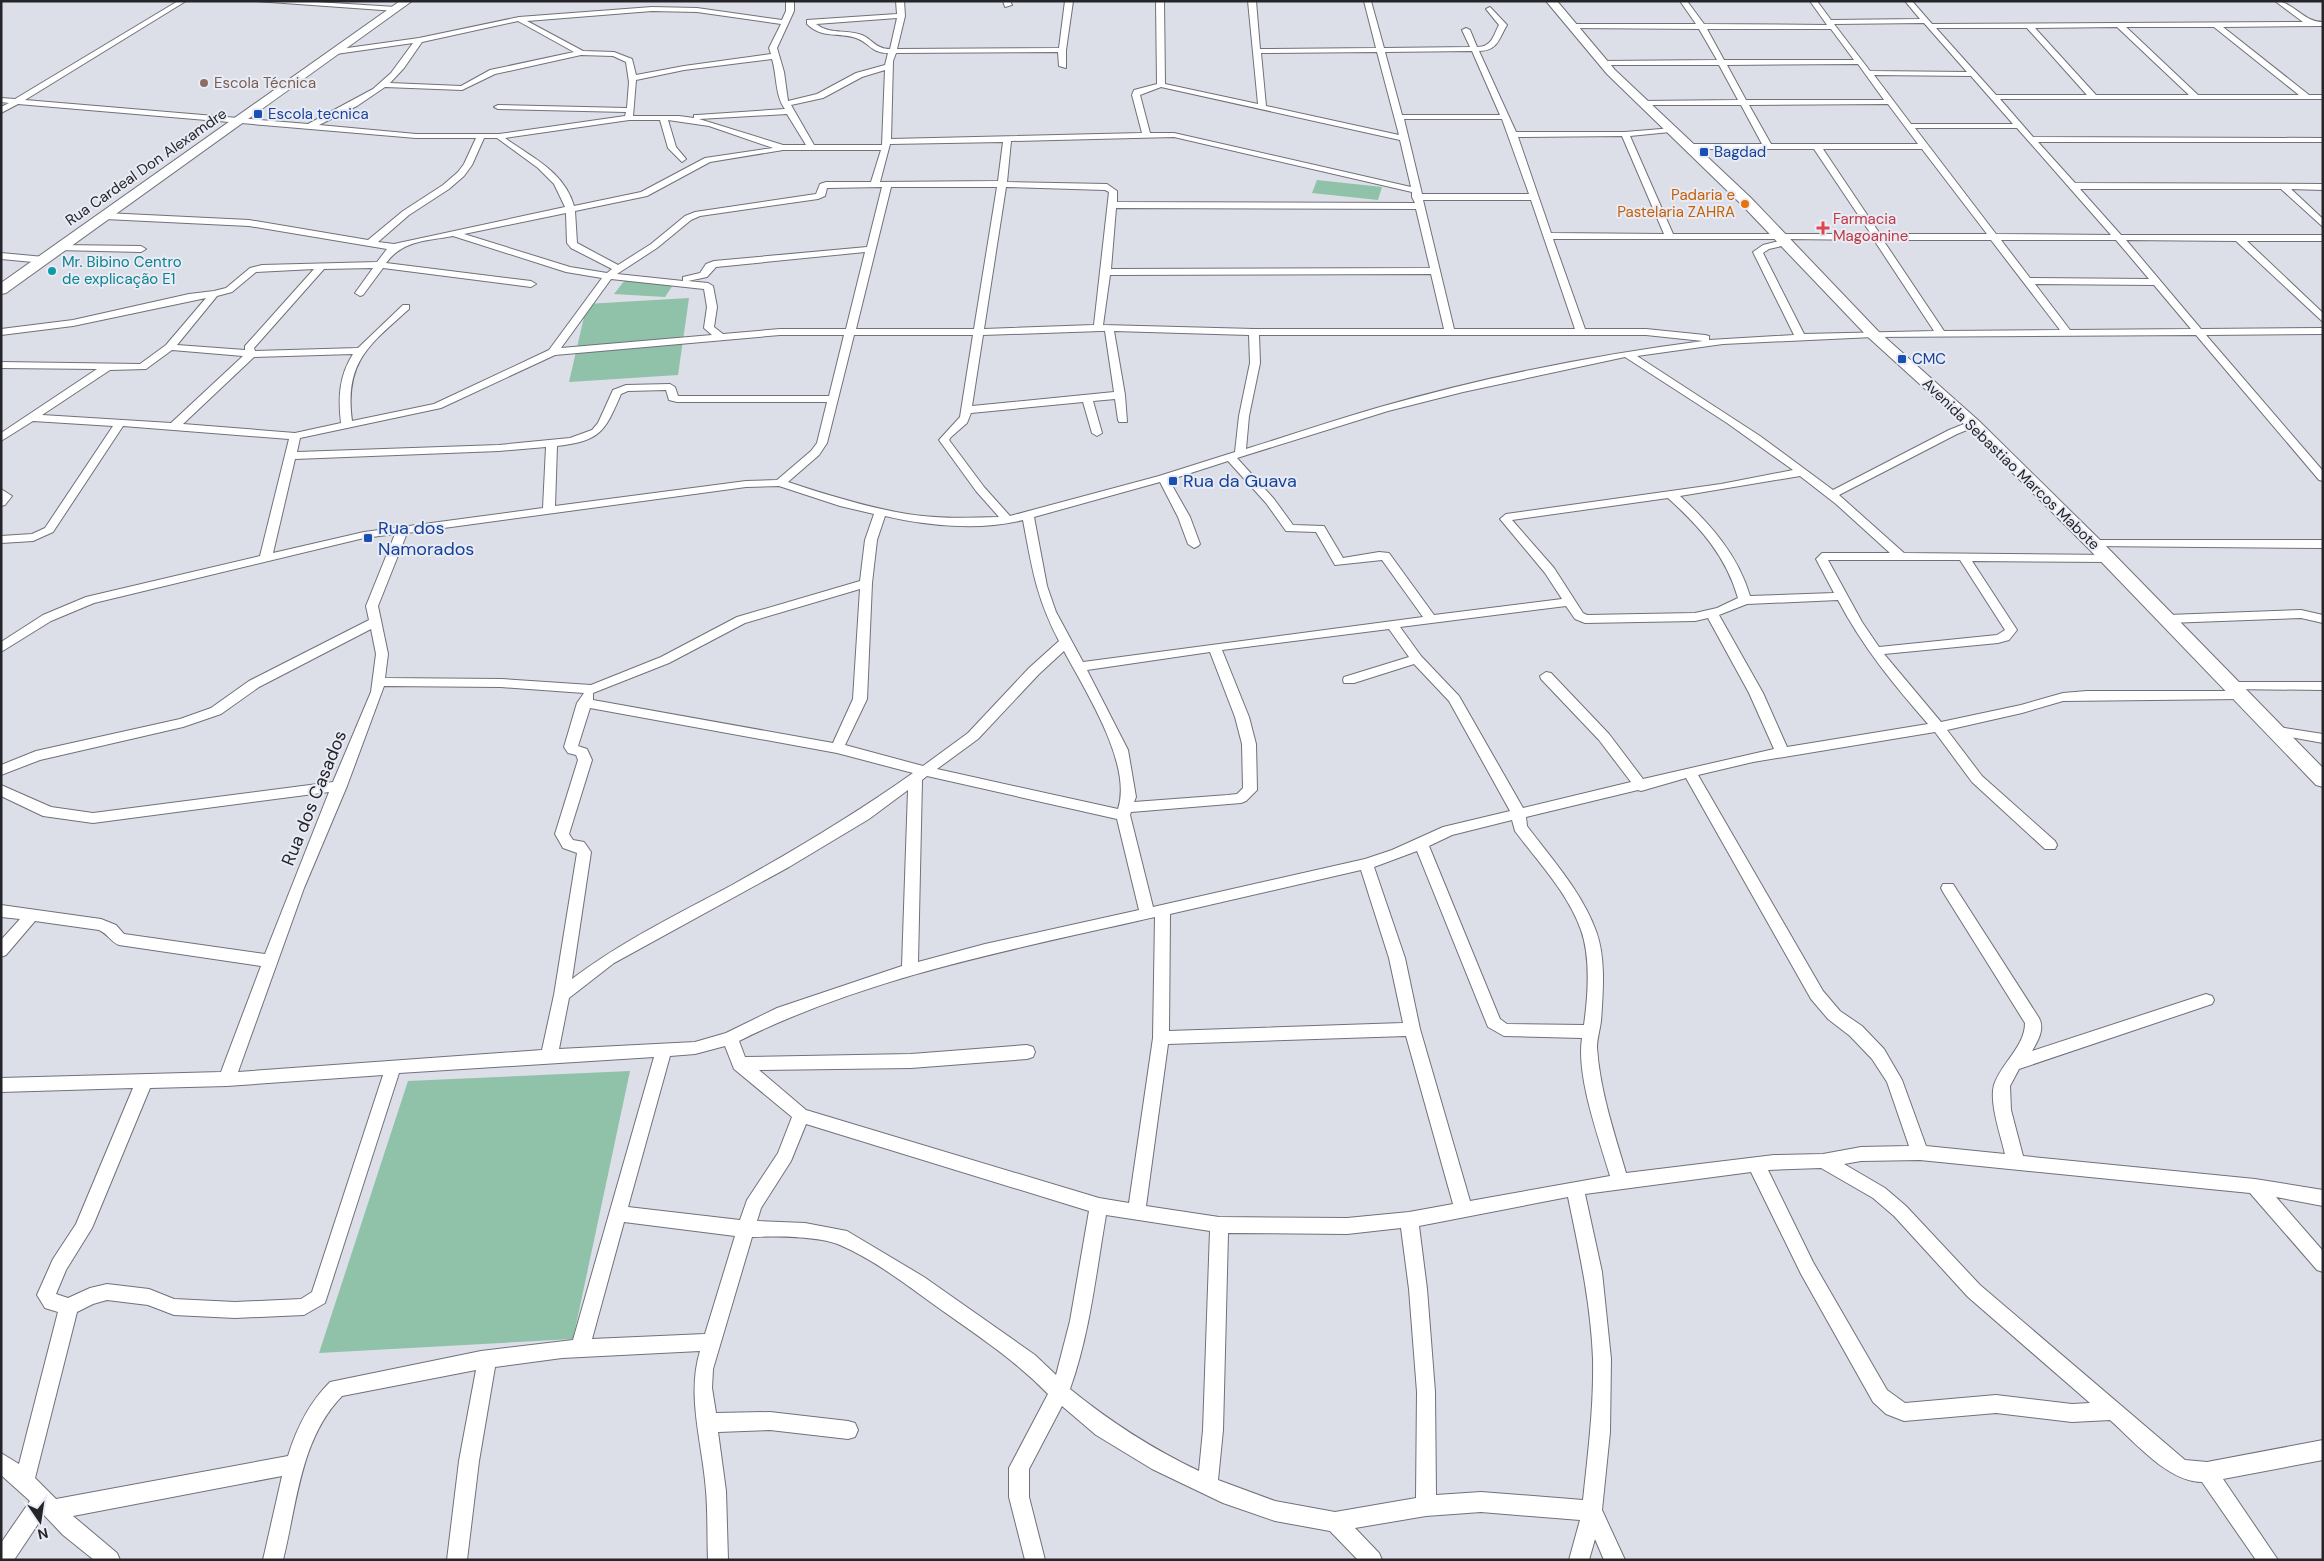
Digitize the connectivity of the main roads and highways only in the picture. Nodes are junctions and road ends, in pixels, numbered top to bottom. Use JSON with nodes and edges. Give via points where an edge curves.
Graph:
{"nodes":[{"id":1,"x":407,"y":1,"type":"edge"},
{"id":2,"x":1552,"y":1,"type":"edge"},
{"id":3,"x":1,"y":290,"type":"edge"},
{"id":4,"x":2323,"y":780,"type":"edge"}],
"edges":[{"from":1,"to":3,"type":"main road","name":"Rua Cardeal Don Alexamdre"},
{"from":2,"to":4,"type":"main road","name":"Avenida Sebastiao Marcos Mabote","via":[[1602,63],[1784,239],[1873,334],[1973,424],[2109,558]]}]}
